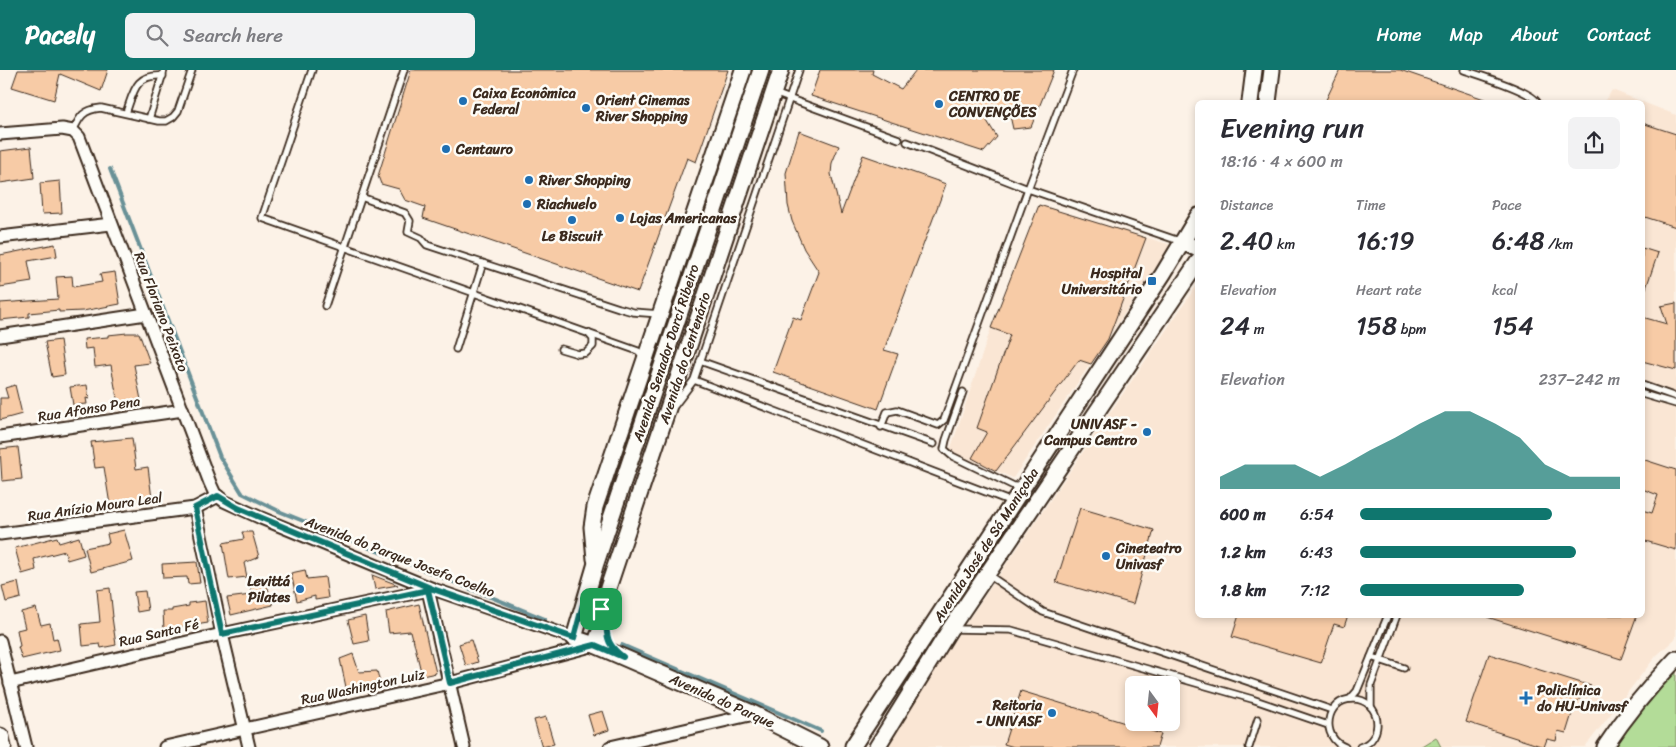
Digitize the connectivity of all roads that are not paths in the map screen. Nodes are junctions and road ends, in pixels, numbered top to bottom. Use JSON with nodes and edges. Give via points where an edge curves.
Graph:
{"nodes":[{"id":1,"x":192,"y":70,"type":"edge"},
{"id":2,"x":312,"y":70,"type":"edge"},
{"id":3,"x":404,"y":70,"type":"edge"},
{"id":4,"x":744,"y":70,"type":"edge"},
{"id":5,"x":762,"y":70,"type":"edge"},
{"id":6,"x":781,"y":70,"type":"edge"},
{"id":7,"x":799,"y":70,"type":"edge"},
{"id":8,"x":1074,"y":70,"type":"edge"},
{"id":9,"x":1254,"y":70,"type":"edge"},
{"id":10,"x":1272,"y":70,"type":"edge"},
{"id":11,"x":1464,"y":70,"type":"edge"},
{"id":12,"x":163,"y":73,"type":"edge"},
{"id":13,"x":773,"y":93,"type":"junction"},
{"id":14,"x":789,"y":99,"type":"junction"},
{"id":15,"x":1250,"y":100,"type":"edge"},
{"id":16,"x":1268,"y":100,"type":"edge"},
{"id":17,"x":1536,"y":100,"type":"edge"},
{"id":18,"x":126,"y":113,"type":"junction"},
{"id":19,"x":150,"y":119,"type":"junction"},
{"id":20,"x":0,"y":134,"type":"edge"},
{"id":21,"x":76,"y":134,"type":"junction"},
{"id":22,"x":899,"y":138,"type":"dead end"},
{"id":23,"x":907,"y":142,"type":"dead end"},
{"id":24,"x":724,"y":178,"type":"junction"},
{"id":25,"x":703,"y":187,"type":"junction"},
{"id":26,"x":1028,"y":189,"type":"junction"},
{"id":27,"x":361,"y":197,"type":"junction"},
{"id":28,"x":1195,"y":221,"type":"edge"},
{"id":29,"x":111,"y":224,"type":"junction"},
{"id":30,"x":0,"y":237,"type":"edge"},
{"id":31,"x":1182,"y":242,"type":"junction"},
{"id":32,"x":345,"y":247,"type":"junction"},
{"id":33,"x":1195,"y":248,"type":"edge"},
{"id":34,"x":482,"y":262,"type":"junction"},
{"id":35,"x":1195,"y":266,"type":"edge"},
{"id":36,"x":473,"y":292,"type":"junction"},
{"id":37,"x":325,"y":306,"type":"dead end"},
{"id":38,"x":146,"y":314,"type":"junction"},
{"id":39,"x":660,"y":314,"type":"junction"},
{"id":40,"x":586,"y":332,"type":"junction"},
{"id":41,"x":0,"y":336,"type":"edge"},
{"id":42,"x":561,"y":348,"type":"dead end"},
{"id":43,"x":456,"y":349,"type":"dead end"},
{"id":44,"x":645,"y":358,"type":"junction"},
{"id":45,"x":700,"y":361,"type":"junction"},
{"id":46,"x":694,"y":380,"type":"junction"},
{"id":47,"x":1645,"y":386,"type":"edge"},
{"id":48,"x":963,"y":392,"type":"dead end"},
{"id":49,"x":1645,"y":395,"type":"edge"},
{"id":50,"x":1676,"y":397,"type":"edge"},
{"id":51,"x":1676,"y":404,"type":"edge"},
{"id":52,"x":183,"y":410,"type":"junction"},
{"id":53,"x":667,"y":414,"type":"junction"},
{"id":54,"x":881,"y":427,"type":"junction"},
{"id":55,"x":0,"y":437,"type":"edge"},
{"id":56,"x":934,"y":444,"type":"dead end"},
{"id":57,"x":218,"y":496,"type":"junction"},
{"id":58,"x":1018,"y":496,"type":"junction"},
{"id":59,"x":195,"y":508,"type":"junction"},
{"id":60,"x":0,"y":534,"type":"edge"},
{"id":61,"x":596,"y":564,"type":"junction"},
{"id":62,"x":987,"y":574,"type":"junction"},
{"id":63,"x":430,"y":590,"type":"junction"},
{"id":64,"x":583,"y":604,"type":"junction"},
{"id":65,"x":603,"y":613,"type":"junction"},
{"id":66,"x":1387,"y":618,"type":"edge"},
{"id":67,"x":1396,"y":618,"type":"edge"},
{"id":68,"x":950,"y":629,"type":"junction"},
{"id":69,"x":222,"y":634,"type":"junction"},
{"id":70,"x":574,"y":638,"type":"junction"},
{"id":71,"x":0,"y":641,"type":"edge"},
{"id":72,"x":595,"y":645,"type":"junction"},
{"id":73,"x":623,"y":657,"type":"junction"},
{"id":74,"x":1371,"y":657,"type":"junction"},
{"id":75,"x":1676,"y":659,"type":"edge"},
{"id":76,"x":1380,"y":660,"type":"junction"},
{"id":77,"x":1404,"y":668,"type":"dead end"},
{"id":78,"x":10,"y":683,"type":"junction"},
{"id":79,"x":450,"y":683,"type":"junction"},
{"id":80,"x":1350,"y":699,"type":"junction"},
{"id":81,"x":1371,"y":707,"type":"junction"},
{"id":82,"x":1332,"y":710,"type":"junction"},
{"id":83,"x":754,"y":714,"type":"junction"},
{"id":84,"x":1258,"y":719,"type":"dead end"},
{"id":85,"x":1328,"y":725,"type":"junction"},
{"id":86,"x":244,"y":729,"type":"junction"},
{"id":87,"x":0,"y":737,"type":"edge"},
{"id":88,"x":2,"y":747,"type":"edge"},
{"id":89,"x":26,"y":747,"type":"edge"},
{"id":90,"x":165,"y":747,"type":"edge"},
{"id":91,"x":249,"y":747,"type":"edge"},
{"id":92,"x":464,"y":747,"type":"edge"},
{"id":93,"x":610,"y":747,"type":"edge"},
{"id":94,"x":820,"y":747,"type":"edge"},
{"id":95,"x":852,"y":747,"type":"edge"},
{"id":96,"x":867,"y":747,"type":"edge"},
{"id":97,"x":877,"y":747,"type":"edge"},
{"id":98,"x":1249,"y":747,"type":"edge"},
{"id":99,"x":1345,"y":747,"type":"edge"},
{"id":100,"x":1360,"y":747,"type":"edge"},
{"id":101,"x":1605,"y":747,"type":"edge"}],
"edges":[{"from":1,"to":19,"type":"lane","via":[[176,114],[166,121]]},
{"from":2,"to":32,"type":"lane","via":[[262,218]]},
{"from":3,"to":27,"type":"lane"},
{"from":4,"to":25,"type":"main road"},
{"from":5,"to":24,"type":"main road","name":"Avenida Senador Darcí Ribeiro"},
{"from":6,"to":13,"type":"main road","name":"Avenida do Centenário"},
{"from":7,"to":14,"type":"lane"},
{"from":8,"to":26,"type":"lane"},
{"from":9,"to":15,"type":"main road"},
{"from":10,"to":16,"type":"main road"},
{"from":11,"to":17,"type":"lane","via":[[1516,89]]},
{"from":12,"to":18,"type":"lane","via":[[139,81]]},
{"from":12,"to":19,"type":"lane"},
{"from":13,"to":14,"type":"lane"},
{"from":13,"to":53,"type":"main road","name":"Avenida do Centenário"},
{"from":14,"to":22,"type":"lane"},
{"from":14,"to":45,"type":"lane"},
{"from":18,"to":19,"type":"lane"},
{"from":18,"to":21,"type":"lane","via":[[89,109],[80,116]]},
{"from":20,"to":21,"type":"street","via":[[62,129]]},
{"from":21,"to":29,"type":"street","name":"Rua Floriano Peixoto"},
{"from":23,"to":26,"type":"lane"},
{"from":24,"to":25,"type":"main road"},
{"from":24,"to":61,"type":"main road","name":"Avenida Senador Darcí Ribeiro"},
{"from":25,"to":39,"type":"main road"},
{"from":26,"to":31,"type":"lane"},
{"from":26,"to":54,"type":"lane","via":[[944,420],[938,425],[892,410],[887,412]]},
{"from":27,"to":32,"type":"lane"},
{"from":27,"to":34,"type":"lane","via":[[405,213],[410,221],[408,232],[427,245]]},
{"from":28,"to":31,"type":"main road","name":"Avenida José de Sá Maniçoba"},
{"from":29,"to":30,"type":"street"},
{"from":29,"to":38,"type":"street","name":"Rua Floriano Peixoto"},
{"from":31,"to":33,"type":"main road"},
{"from":31,"to":58,"type":"main road","name":"Avenida José de Sá Maniçoba"},
{"from":32,"to":36,"type":"lane"},
{"from":32,"to":37,"type":"lane"},
{"from":34,"to":36,"type":"lane"},
{"from":34,"to":39,"type":"lane","via":[[632,312]]},
{"from":35,"to":62,"type":"main road","name":"Avenida José de Sá Maniçoba"},
{"from":36,"to":40,"type":"lane"},
{"from":36,"to":43,"type":"lane"},
{"from":38,"to":41,"type":"street"},
{"from":38,"to":52,"type":"street","name":"Rua Floriano Peixoto"},
{"from":39,"to":44,"type":"main road"},
{"from":40,"to":42,"type":"lane","via":[[593,339],[589,351],[578,354]]},
{"from":40,"to":44,"type":"lane","via":[[638,351]]},
{"from":44,"to":61,"type":"main road","via":[[595,507],[592,527]]},
{"from":45,"to":46,"type":"lane"},
{"from":45,"to":54,"type":"lane"},
{"from":46,"to":53,"type":"lane"},
{"from":46,"to":58,"type":"lane"},
{"from":47,"to":50,"type":"lane"},
{"from":48,"to":58,"type":"lane","via":[[944,449]]},
{"from":49,"to":51,"type":"lane"},
{"from":52,"to":55,"type":"street","name":"Rua Afonso Pena"},
{"from":52,"to":57,"type":"street","name":"Rua Floriano Peixoto","via":[[210,483]]},
{"from":53,"to":65,"type":"main road","name":"Avenida do Centenário"},
{"from":54,"to":56,"type":"lane"},
{"from":57,"to":59,"type":"street","name":"Rua Anízio Moura Leal"},
{"from":57,"to":63,"type":"street","name":"Avenida do Parque Josefa Coelho","via":[[246,512]]},
{"from":58,"to":95,"type":"main road","name":"Avenida José de Sá Maniçoba"},
{"from":59,"to":60,"type":"street","name":"Rua Anízio Moura Leal"},
{"from":59,"to":69,"type":"street"},
{"from":61,"to":64,"type":"main road","name":"Avenida Senador Darcí Ribeiro"},
{"from":62,"to":68,"type":"main road","name":"Avenida José de Sá Maniçoba"},
{"from":62,"to":82,"type":"lane","via":[[1043,612]]},
{"from":63,"to":69,"type":"street","name":"Rua Santa Fé"},
{"from":63,"to":70,"type":"street","name":"Avenida do Parque Josefa Coelho"},
{"from":63,"to":79,"type":"street"},
{"from":64,"to":65,"type":"main road"},
{"from":64,"to":70,"type":"main road","name":"Avenida Senador Darcí Ribeiro"},
{"from":65,"to":72,"type":"main road","name":"Avenida do Centenário"},
{"from":65,"to":73,"type":"main road","via":[[608,641],[613,650]]},
{"from":66,"to":74,"type":"lane"},
{"from":67,"to":76,"type":"lane"},
{"from":68,"to":85,"type":"lane","via":[[1011,630],[1252,698]]},
{"from":68,"to":97,"type":"main road","name":"Avenida José de Sá Maniçoba"},
{"from":69,"to":78,"type":"street","name":"Rua Santa Fé"},
{"from":69,"to":86,"type":"street"},
{"from":70,"to":72,"type":"main road","name":"Avenida do Parque"},
{"from":71,"to":78,"type":"street"},
{"from":72,"to":73,"type":"main road","name":"Avenida do Parque"},
{"from":72,"to":79,"type":"street","name":"Rua Washington Luiz"},
{"from":73,"to":83,"type":"main road","name":"Avenida do Parque"},
{"from":74,"to":76,"type":"lane"},
{"from":74,"to":80,"type":"lane","via":[[1357,691]]},
{"from":75,"to":101,"type":"main road","via":[[1654,682]]},
{"from":76,"to":77,"type":"lane"},
{"from":76,"to":81,"type":"lane","via":[[1371,685]]},
{"from":78,"to":89,"type":"street"},
{"from":79,"to":86,"type":"street","name":"Rua Washington Luiz"},
{"from":79,"to":92,"type":"street"},
{"from":80,"to":81,"type":"lane","via":[[1362,700]]},
{"from":80,"to":82,"type":"lane"},
{"from":81,"to":100,"type":"lane","via":[[1377,718],[1376,734]]},
{"from":82,"to":85,"type":"lane"},
{"from":83,"to":93,"type":"street"},
{"from":83,"to":94,"type":"main road","name":"Avenida do Parque"},
{"from":84,"to":98,"type":"lane"},
{"from":85,"to":99,"type":"lane","via":[[1334,740]]},
{"from":86,"to":90,"type":"street","name":"Rua Washington Luiz"},
{"from":86,"to":91,"type":"street"},
{"from":87,"to":88,"type":"main road"},
{"from":95,"to":96,"type":"main road"}]}
